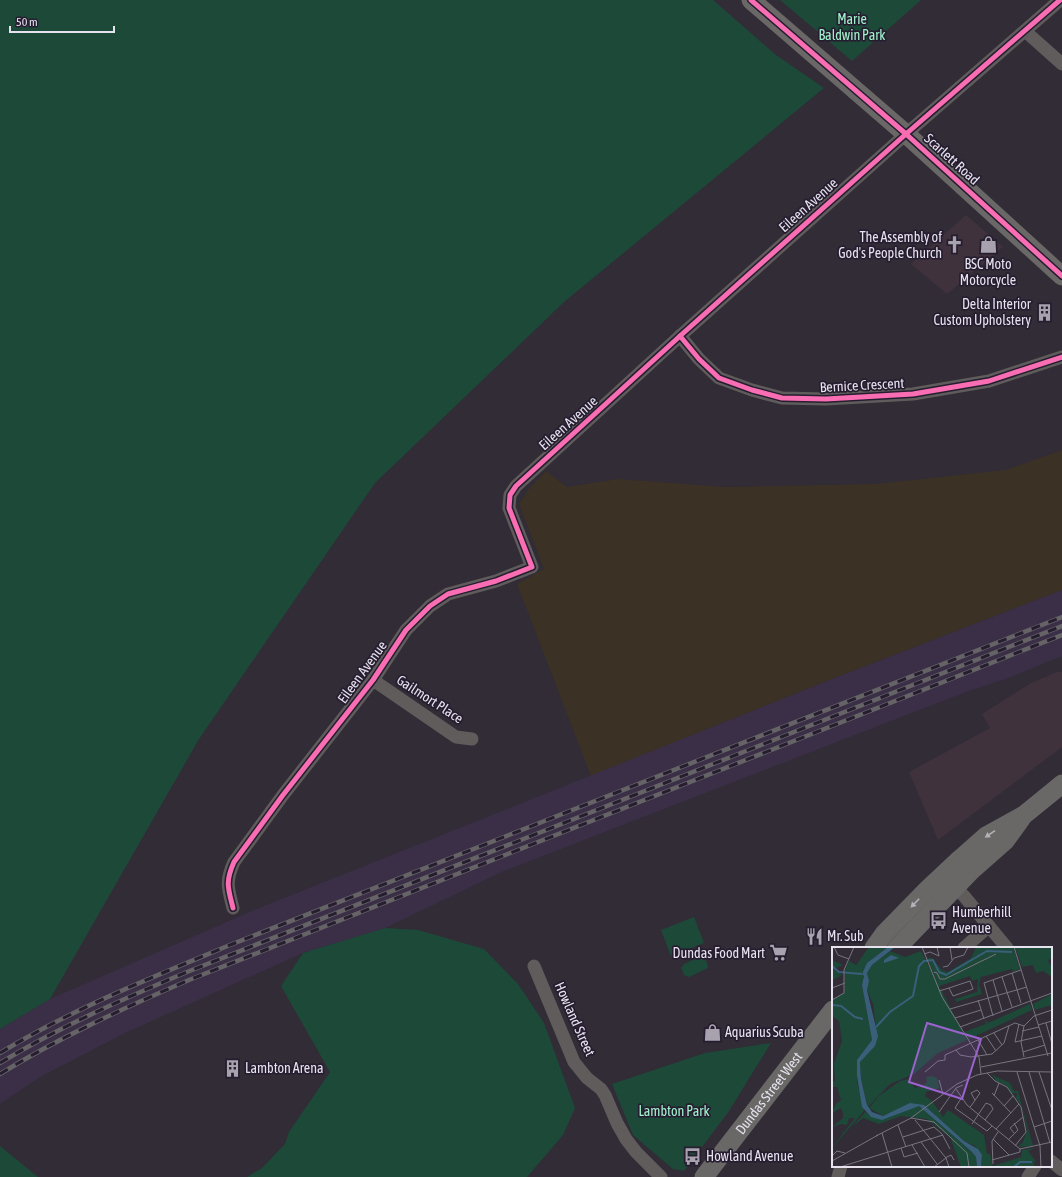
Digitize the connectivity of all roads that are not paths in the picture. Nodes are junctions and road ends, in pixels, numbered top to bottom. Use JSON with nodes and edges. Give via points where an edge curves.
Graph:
{"nodes":[{"id":1,"x":751,"y":0,"type":"edge"},
{"id":2,"x":1060,"y":0,"type":"edge"},
{"id":3,"x":1025,"y":32,"type":"junction"},
{"id":4,"x":1062,"y":64,"type":"edge"},
{"id":5,"x":906,"y":134,"type":"junction"},
{"id":6,"x":1062,"y":276,"type":"edge"},
{"id":7,"x":680,"y":336,"type":"junction"},
{"id":8,"x":1062,"y":357,"type":"edge"},
{"id":9,"x":373,"y":680,"type":"junction"},
{"id":10,"x":472,"y":739,"type":"dead end"},
{"id":11,"x":1062,"y":784,"type":"edge"},
{"id":12,"x":949,"y":881,"type":"junction"},
{"id":13,"x":233,"y":908,"type":"dead end"},
{"id":14,"x":989,"y":926,"type":"junction"},
{"id":15,"x":875,"y":947,"type":"edge"},
{"id":16,"x":897,"y":947,"type":"edge"},
{"id":17,"x":965,"y":947,"type":"edge"},
{"id":18,"x":1006,"y":947,"type":"edge"},
{"id":19,"x":534,"y":966,"type":"dead end"},
{"id":20,"x":832,"y":1011,"type":"edge"},
{"id":21,"x":1052,"y":1162,"type":"edge"},
{"id":22,"x":841,"y":1167,"type":"edge"},
{"id":23,"x":1034,"y":1167,"type":"edge"},
{"id":24,"x":1062,"y":1170,"type":"edge"},
{"id":25,"x":661,"y":1177,"type":"edge"},
{"id":26,"x":704,"y":1177,"type":"edge"},
{"id":27,"x":838,"y":1177,"type":"edge"},
{"id":28,"x":1028,"y":1177,"type":"edge"}],
"edges":[{"from":1,"to":5,"type":"main road","name":"Scarlett Road"},
{"from":2,"to":3,"type":"street","name":"Eileen Avenue"},
{"from":3,"to":4,"type":"street"},
{"from":3,"to":5,"type":"street","name":"Eileen Avenue"},
{"from":5,"to":6,"type":"main road","name":"Scarlett Road"},
{"from":5,"to":7,"type":"street","name":"Eileen Avenue"},
{"from":7,"to":8,"type":"street","name":"Bernice Crescent","via":[[719,378],[782,398],[826,399],[913,394],[989,381]]},
{"from":7,"to":9,"type":"street","name":"Eileen Avenue","via":[[516,486],[510,495],[509,508],[532,567],[496,581],[448,594],[430,606],[406,630]]},
{"from":9,"to":10,"type":"street","name":"Gailmort Place","via":[[456,737]]},
{"from":9,"to":13,"type":"street","name":"Eileen Avenue","via":[[234,862],[228,874],[228,888]]},
{"from":11,"to":12,"type":"main road","via":[[1024,815],[1005,841]]},
{"from":12,"to":14,"type":"street"},
{"from":12,"to":15,"type":"main road","one_way":true,"via":[[884,934]]},
{"from":12,"to":16,"type":"main road"},
{"from":14,"to":17,"type":"street"},
{"from":14,"to":18,"type":"street"},
{"from":19,"to":25,"type":"street","name":"Howland Street","via":[[574,1062],[601,1089],[626,1139]]},
{"from":20,"to":26,"type":"main road","name":"Dundas Street West"},
{"from":21,"to":24,"type":"street"},
{"from":22,"to":27,"type":"street"},
{"from":23,"to":28,"type":"street"}]}
